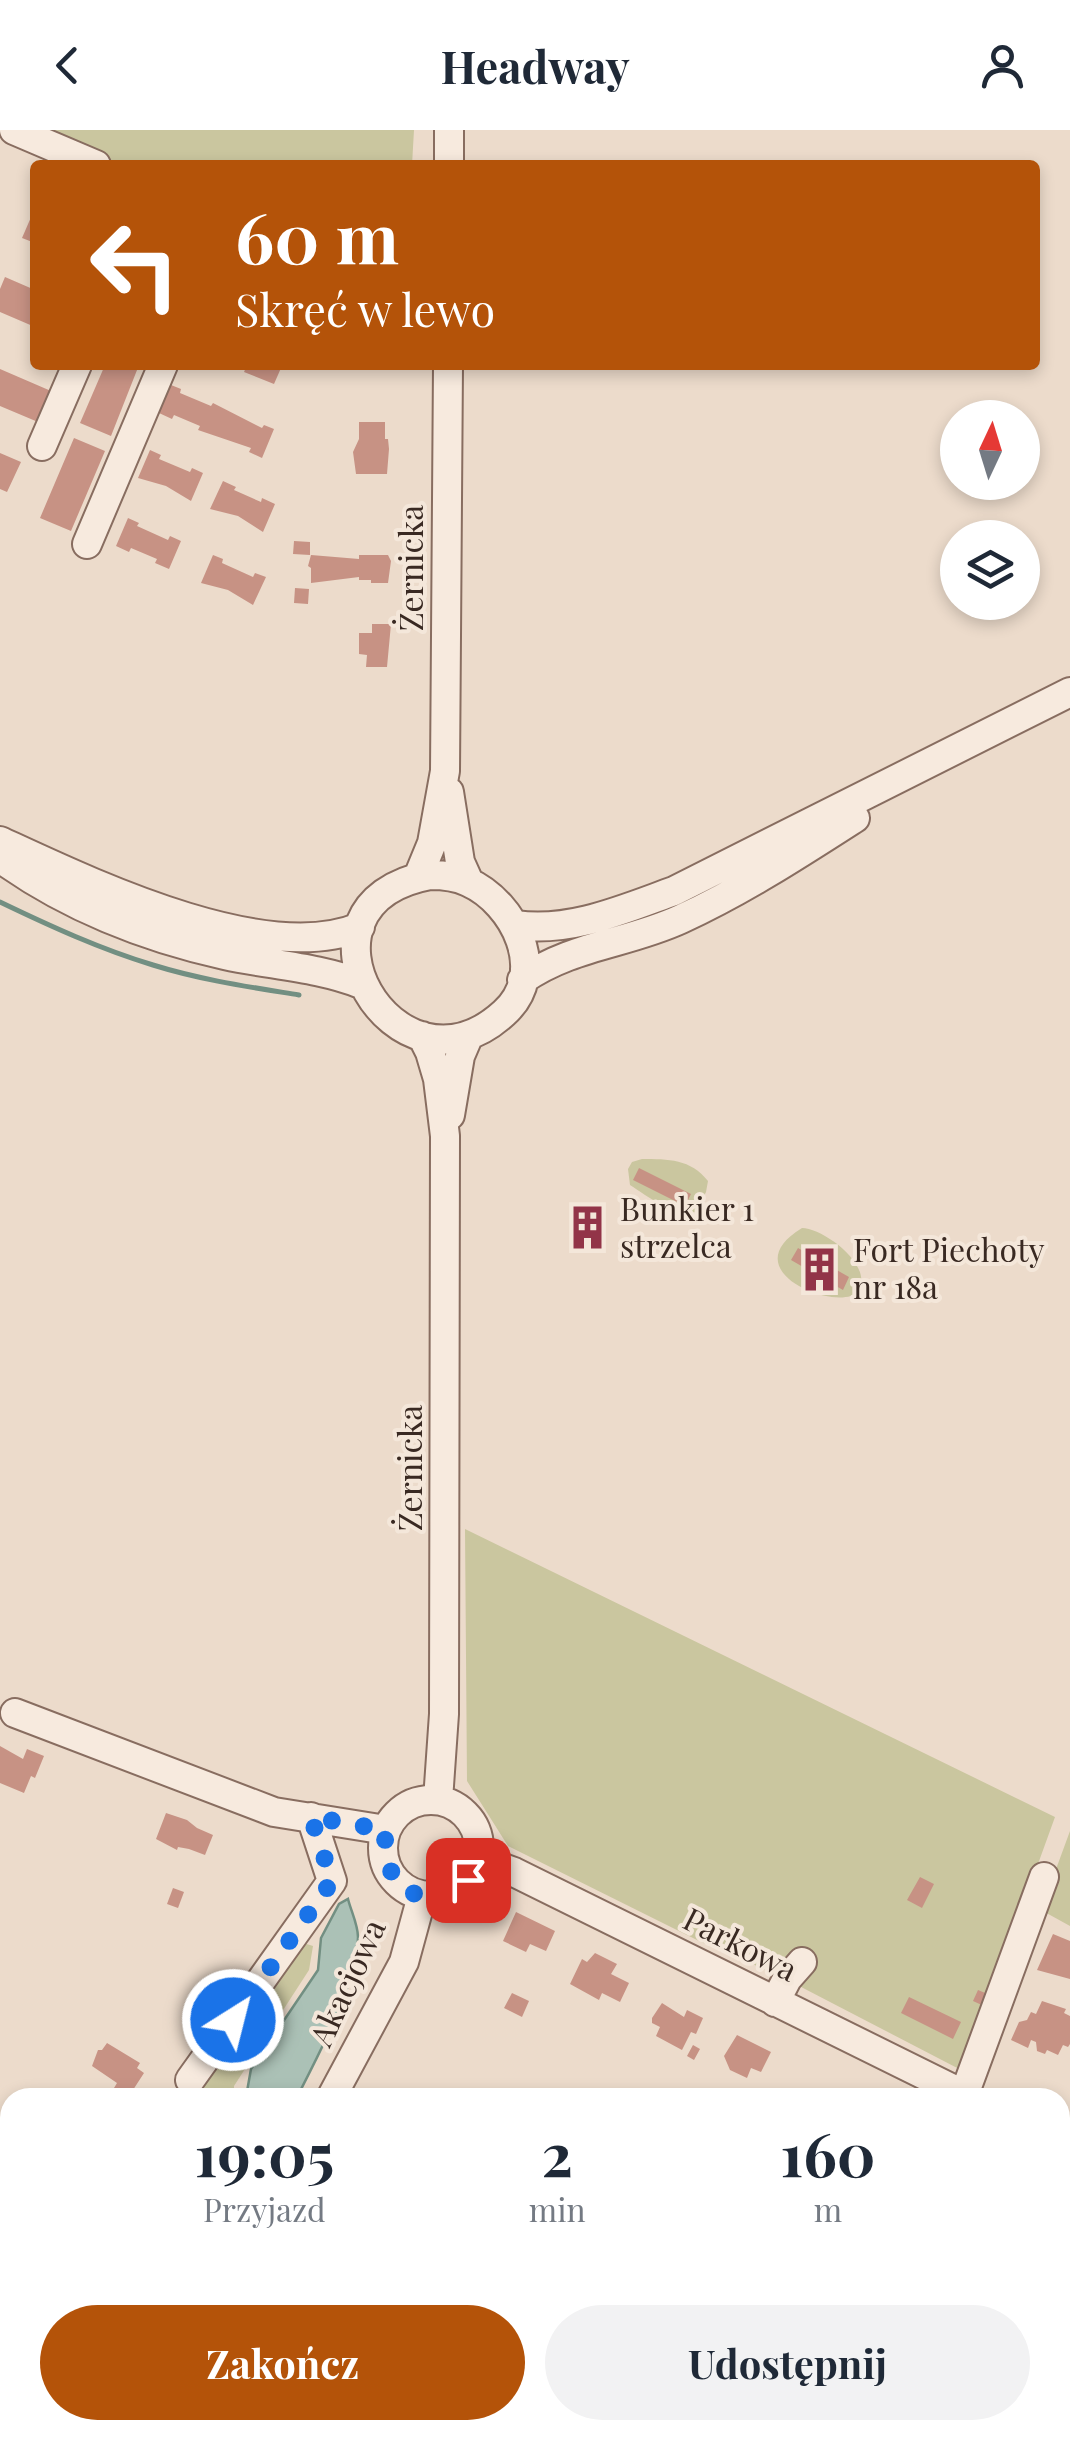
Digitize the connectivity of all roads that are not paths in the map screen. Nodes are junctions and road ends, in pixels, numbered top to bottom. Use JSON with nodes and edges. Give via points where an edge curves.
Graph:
{"nodes":[{"id":1,"x":14,"y":130,"type":"edge"},
{"id":2,"x":449,"y":130,"type":"edge"},
{"id":3,"x":84,"y":160,"type":"edge"},
{"id":4,"x":449,"y":160,"type":"edge"},
{"id":5,"x":75,"y":370,"type":"edge"},
{"id":6,"x":161,"y":370,"type":"edge"},
{"id":7,"x":448,"y":370,"type":"edge"},
{"id":8,"x":42,"y":446,"type":"dead end"},
{"id":9,"x":87,"y":544,"type":"dead end"},
{"id":10,"x":1070,"y":692,"type":"edge"},
{"id":11,"x":961,"y":748,"type":"junction"},
{"id":12,"x":445,"y":771,"type":"junction"},
{"id":13,"x":0,"y":841,"type":"edge"},
{"id":14,"x":0,"y":858,"type":"edge"},
{"id":15,"x":418,"y":877,"type":"junction"},
{"id":16,"x":468,"y":882,"type":"junction"},
{"id":17,"x":516,"y":924,"type":"junction"},
{"id":18,"x":360,"y":927,"type":"junction"},
{"id":19,"x":522,"y":980,"type":"junction"},
{"id":20,"x":361,"y":984,"type":"junction"},
{"id":21,"x":468,"y":1035,"type":"junction"},
{"id":22,"x":422,"y":1036,"type":"junction"},
{"id":23,"x":445,"y":1136,"type":"junction"},
{"id":24,"x":16,"y":1713,"type":"dead end"},
{"id":25,"x":438,"y":1800,"type":"junction"},
{"id":26,"x":311,"y":1817,"type":"junction"},
{"id":27,"x":386,"y":1830,"type":"junction"},
{"id":28,"x":478,"y":1859,"type":"junction"},
{"id":29,"x":1044,"y":1877,"type":"dead end"},
{"id":30,"x":422,"y":1896,"type":"junction"},
{"id":31,"x":802,"y":1962,"type":"dead end"},
{"id":32,"x":776,"y":2002,"type":"junction"},
{"id":33,"x":190,"y":2080,"type":"dead end"},
{"id":34,"x":336,"y":2088,"type":"edge"},
{"id":35,"x":952,"y":2088,"type":"edge"},
{"id":36,"x":971,"y":2088,"type":"edge"}],
"edges":[{"from":1,"to":3,"type":"street"},
{"from":2,"to":4,"type":"street"},
{"from":5,"to":8,"type":"street"},
{"from":6,"to":9,"type":"street"},
{"from":7,"to":12,"type":"street","name":"Żernicka"},
{"from":10,"to":11,"type":"street"},
{"from":11,"to":17,"type":"street","via":[[674,891],[558,926]]},
{"from":11,"to":19,"type":"street","via":[[787,862],[678,920],[563,956]]},
{"from":12,"to":15,"type":"street","name":"Żernicka"},
{"from":12,"to":16,"type":"street","name":"Żernicka"},
{"from":13,"to":18,"type":"street","via":[[116,894],[206,922],[305,938]]},
{"from":14,"to":20,"type":"street","via":[[99,914],[222,955]]},
{"from":15,"to":16,"type":"street"},
{"from":15,"to":18,"type":"street","via":[[376,900]]},
{"from":16,"to":17,"type":"street"},
{"from":17,"to":19,"type":"street","via":[[525,960]]},
{"from":18,"to":20,"type":"street"},
{"from":19,"to":21,"type":"street","via":[[509,1009]]},
{"from":20,"to":22,"type":"street","via":[[388,1018]]},
{"from":21,"to":22,"type":"street"},
{"from":21,"to":23,"type":"street","name":"Żernicka"},
{"from":22,"to":23,"type":"street","name":"Żernicka","via":[[438,1079]]},
{"from":23,"to":25,"type":"street","name":"Żernicka","via":[[444,1714]]},
{"from":24,"to":26,"type":"street","via":[[236,1799]]},
{"from":25,"to":27,"type":"street","via":[[402,1809]]},
{"from":25,"to":28,"type":"street","via":[[469,1818]]},
{"from":26,"to":27,"type":"street"},
{"from":26,"to":33,"type":"street","via":[[332,1881]]},
{"from":27,"to":30,"type":"street","via":[[386,1866],[404,1888]]},
{"from":28,"to":30,"type":"street","via":[[461,1885]]},
{"from":28,"to":32,"type":"street","name":"Parkowa"},
{"from":29,"to":36,"type":"street"},
{"from":30,"to":34,"type":"street","name":"Akacjowa","via":[[404,1962]]},
{"from":31,"to":32,"type":"street"},
{"from":32,"to":35,"type":"street","name":"Parkowa"}]}
